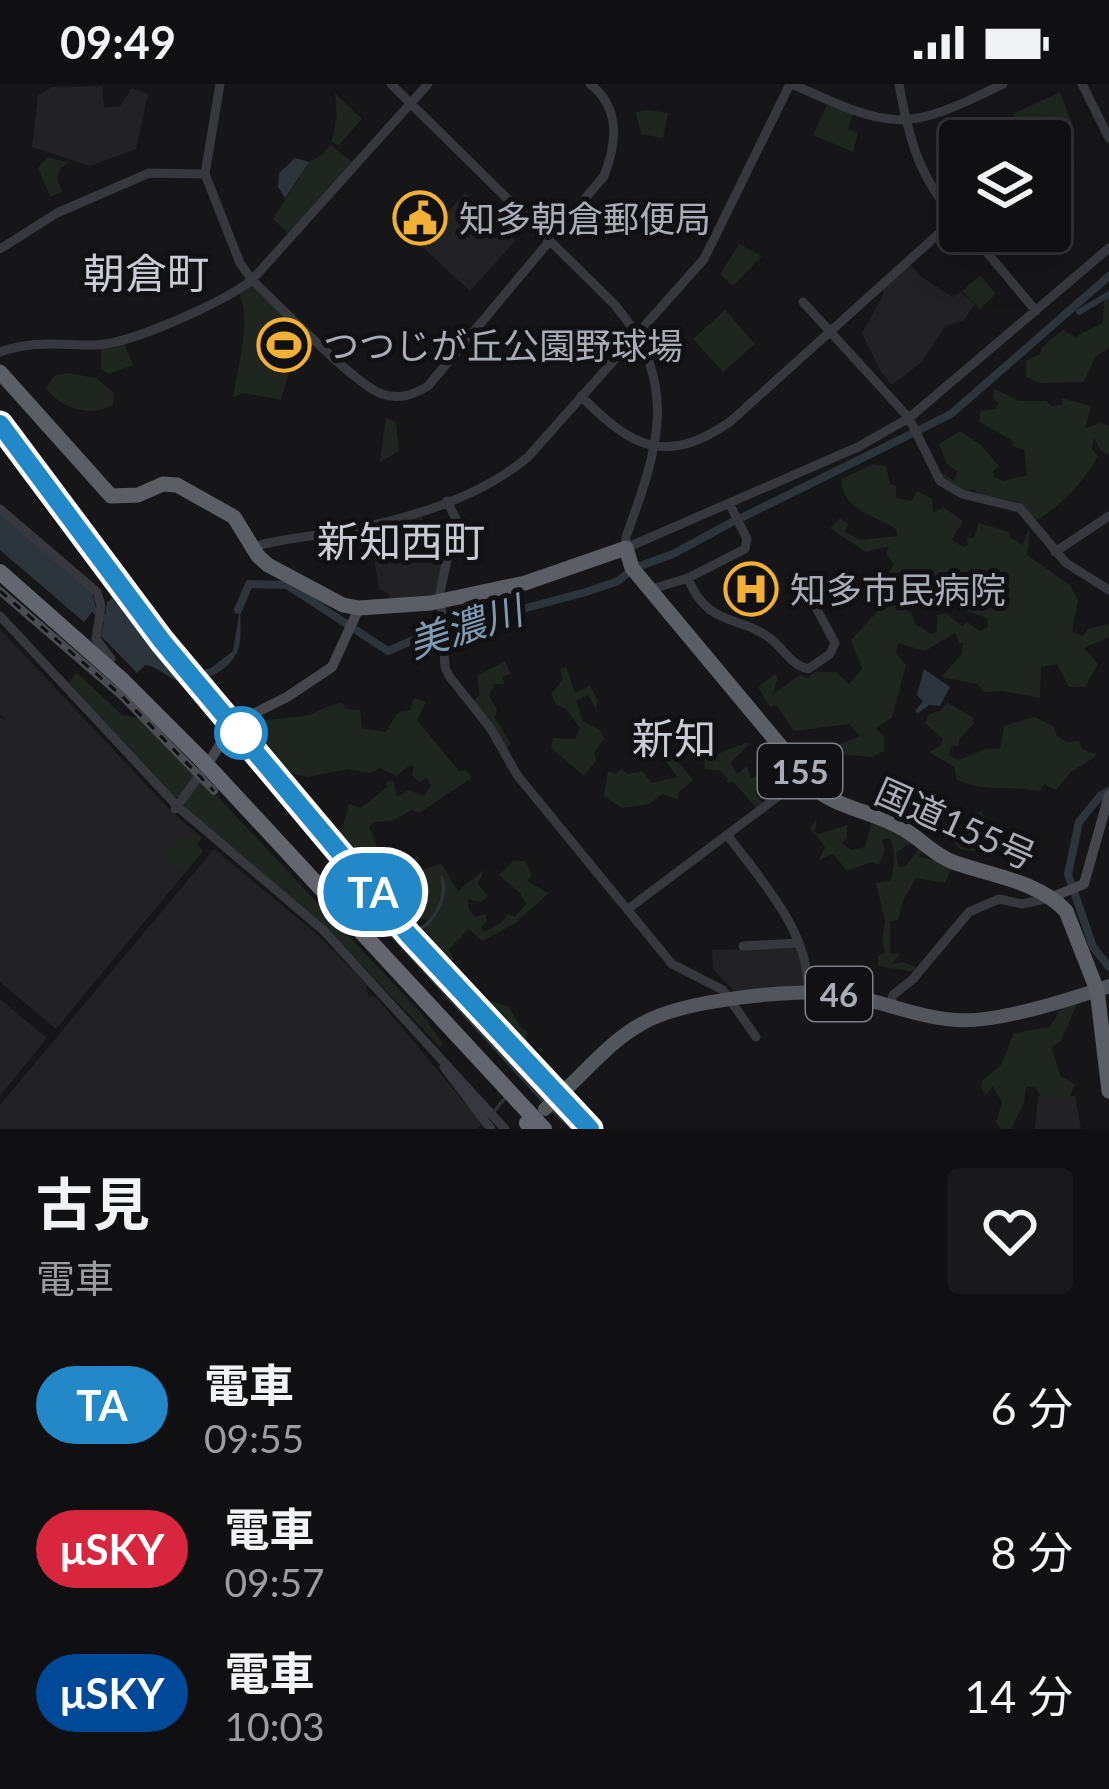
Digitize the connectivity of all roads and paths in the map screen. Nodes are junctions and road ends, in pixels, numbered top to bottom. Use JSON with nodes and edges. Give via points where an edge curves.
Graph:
{"nodes":[{"id":1,"x":220,"y":84,"type":"edge"},
{"id":2,"x":393,"y":84,"type":"edge"},
{"id":3,"x":428,"y":84,"type":"edge"},
{"id":4,"x":590,"y":84,"type":"edge"},
{"id":5,"x":791,"y":84,"type":"edge"},
{"id":6,"x":899,"y":84,"type":"edge"},
{"id":7,"x":1003,"y":84,"type":"edge"},
{"id":8,"x":1082,"y":84,"type":"edge"},
{"id":9,"x":412,"y":102,"type":"junction"},
{"id":10,"x":905,"y":120,"type":"junction"},
{"id":11,"x":1109,"y":138,"type":"edge"},
{"id":12,"x":205,"y":174,"type":"junction"},
{"id":13,"x":939,"y":199,"type":"edge"},
{"id":14,"x":939,"y":236,"type":"edge"},
{"id":15,"x":550,"y":238,"type":"junction"},
{"id":16,"x":1109,"y":248,"type":"edge"},
{"id":17,"x":0,"y":249,"type":"edge"},
{"id":18,"x":987,"y":252,"type":"edge"},
{"id":19,"x":252,"y":280,"type":"junction"},
{"id":20,"x":802,"y":302,"type":"dead end"},
{"id":21,"x":1036,"y":311,"type":"junction"},
{"id":22,"x":829,"y":330,"type":"junction"},
{"id":23,"x":638,"y":335,"type":"junction"},
{"id":24,"x":0,"y":352,"type":"edge"},
{"id":25,"x":0,"y":372,"type":"edge"},
{"id":26,"x":581,"y":397,"type":"junction"},
{"id":27,"x":909,"y":418,"type":"junction"},
{"id":28,"x":658,"y":446,"type":"junction"},
{"id":29,"x":447,"y":501,"type":"junction"},
{"id":30,"x":730,"y":505,"type":"junction"},
{"id":31,"x":0,"y":509,"type":"edge"},
{"id":32,"x":1109,"y":516,"type":"edge"},
{"id":33,"x":253,"y":547,"type":"junction"},
{"id":34,"x":626,"y":548,"type":"junction"},
{"id":35,"x":1055,"y":552,"type":"junction"},
{"id":36,"x":3,"y":575,"type":"edge"},
{"id":37,"x":688,"y":578,"type":"junction"},
{"id":38,"x":805,"y":587,"type":"dead end"},
{"id":39,"x":649,"y":590,"type":"junction"},
{"id":40,"x":1109,"y":590,"type":"edge"},
{"id":41,"x":440,"y":602,"type":"junction"},
{"id":42,"x":359,"y":608,"type":"junction"},
{"id":43,"x":0,"y":619,"type":"edge"},
{"id":44,"x":207,"y":766,"type":"junction"},
{"id":45,"x":805,"y":777,"type":"junction"},
{"id":46,"x":1109,"y":795,"type":"edge"},
{"id":47,"x":176,"y":808,"type":"junction"},
{"id":48,"x":728,"y":836,"type":"junction"},
{"id":49,"x":1051,"y":898,"type":"junction"},
{"id":50,"x":628,"y":909,"type":"junction"},
{"id":51,"x":799,"y":944,"type":"junction"},
{"id":52,"x":743,"y":946,"type":"dead end"},
{"id":53,"x":1103,"y":988,"type":"edge"},
{"id":54,"x":808,"y":992,"type":"junction"},
{"id":55,"x":731,"y":1001,"type":"junction"},
{"id":56,"x":890,"y":1006,"type":"junction"},
{"id":57,"x":755,"y":1037,"type":"dead end"},
{"id":58,"x":445,"y":1064,"type":"junction"},
{"id":59,"x":1106,"y":1068,"type":"edge"},
{"id":60,"x":1109,"y":1091,"type":"edge"},
{"id":61,"x":501,"y":1110,"type":"edge"},
{"id":62,"x":532,"y":1120,"type":"edge"}],
"edges":[{"from":1,"to":12,"type":"street"},
{"from":2,"to":9,"type":"street"},
{"from":3,"to":9,"type":"street"},
{"from":4,"to":15,"type":"street","via":[[614,119],[612,155],[598,184]]},
{"from":5,"to":10,"type":"street","via":[[864,115]]},
{"from":5,"to":23,"type":"street","via":[[716,241]]},
{"from":6,"to":10,"type":"street"},
{"from":7,"to":10,"type":"street","via":[[950,110]]},
{"from":8,"to":11,"type":"street"},
{"from":9,"to":15,"type":"street"},
{"from":9,"to":19,"type":"street"},
{"from":10,"to":13,"type":"street"},
{"from":12,"to":17,"type":"street","via":[[149,173],[57,213]]},
{"from":12,"to":19,"type":"street"},
{"from":14,"to":22,"type":"street"},
{"from":15,"to":19,"type":"street","via":[[428,386],[403,397],[365,384]]},
{"from":15,"to":23,"type":"street"},
{"from":16,"to":21,"type":"street"},
{"from":18,"to":21,"type":"street"},
{"from":19,"to":24,"type":"street","via":[[123,340]]},
{"from":20,"to":22,"type":"street"},
{"from":21,"to":27,"type":"street"},
{"from":22,"to":27,"type":"street"},
{"from":22,"to":28,"type":"street","via":[[721,428]]},
{"from":23,"to":26,"type":"street"},
{"from":23,"to":28,"type":"street","via":[[658,381]]},
{"from":25,"to":33,"type":"highway","via":[[111,496],[172,484],[234,517]]},
{"from":26,"to":28,"type":"street","via":[[628,438]]},
{"from":26,"to":29,"type":"street","via":[[504,477]]},
{"from":27,"to":30,"type":"street"},
{"from":27,"to":35,"type":"street","via":[[940,481],[966,496],[1015,506]]},
{"from":28,"to":34,"type":"street"},
{"from":29,"to":33,"type":"street","via":[[365,527]]},
{"from":29,"to":41,"type":"street","via":[[456,519]]},
{"from":30,"to":34,"type":"street"},
{"from":30,"to":37,"type":"street","via":[[747,546]]},
{"from":31,"to":44,"type":"street","via":[[94,589],[101,650]]},
{"from":32,"to":35,"type":"street"},
{"from":33,"to":42,"type":"highway","via":[[274,569]]},
{"from":34,"to":39,"type":"highway","name":"国道155号","number":"155"},
{"from":34,"to":41,"type":"highway"},
{"from":35,"to":40,"type":"street"},
{"from":36,"to":44,"type":"highway"},
{"from":37,"to":38,"type":"street","via":[[702,604],[769,638],[808,669],[835,644]]},
{"from":37,"to":39,"type":"street"},
{"from":39,"to":45,"type":"highway","name":"国道155号","number":"155"},
{"from":41,"to":42,"type":"highway"},
{"from":41,"to":50,"type":"street","via":[[449,676],[517,775]]},
{"from":42,"to":44,"type":"main road","via":[[328,671],[238,720]]},
{"from":43,"to":47,"type":"street"},
{"from":44,"to":47,"type":"street"},
{"from":44,"to":61,"type":"highway","via":[[407,988]]},
{"from":44,"to":61,"type":"highway","via":[[424,1000]]},
{"from":45,"to":48,"type":"street"},
{"from":45,"to":49,"type":"highway","name":"国道155号","number":"155","via":[[839,804],[897,826],[949,860]]},
{"from":46,"to":49,"type":"main road","via":[[1086,879]]},
{"from":47,"to":58,"type":"street","via":[[320,933]]},
{"from":48,"to":50,"type":"street"},
{"from":48,"to":51,"type":"street"},
{"from":49,"to":53,"type":"highway","name":"国道155号","via":[[1072,921]]},
{"from":49,"to":56,"type":"street","via":[[999,899],[969,911]]},
{"from":50,"to":55,"type":"street","via":[[672,964]]},
{"from":51,"to":52,"type":"street"},
{"from":51,"to":54,"type":"street"},
{"from":53,"to":56,"type":"main road","number":"46","via":[[979,1020]]},
{"from":53,"to":59,"type":"highway","name":"国道155号"},
{"from":54,"to":55,"type":"main road","number":"46"},
{"from":54,"to":56,"type":"main road","number":"46"},
{"from":55,"to":57,"type":"street"},
{"from":55,"to":62,"type":"main road","number":"46","bridge":true,"via":[[655,1016]]},
{"from":58,"to":61,"type":"street"},
{"from":58,"to":61,"type":"street"},
{"from":59,"to":60,"type":"highway","name":"国道155号"},
{"from":61,"to":62,"type":"highway"}]}
